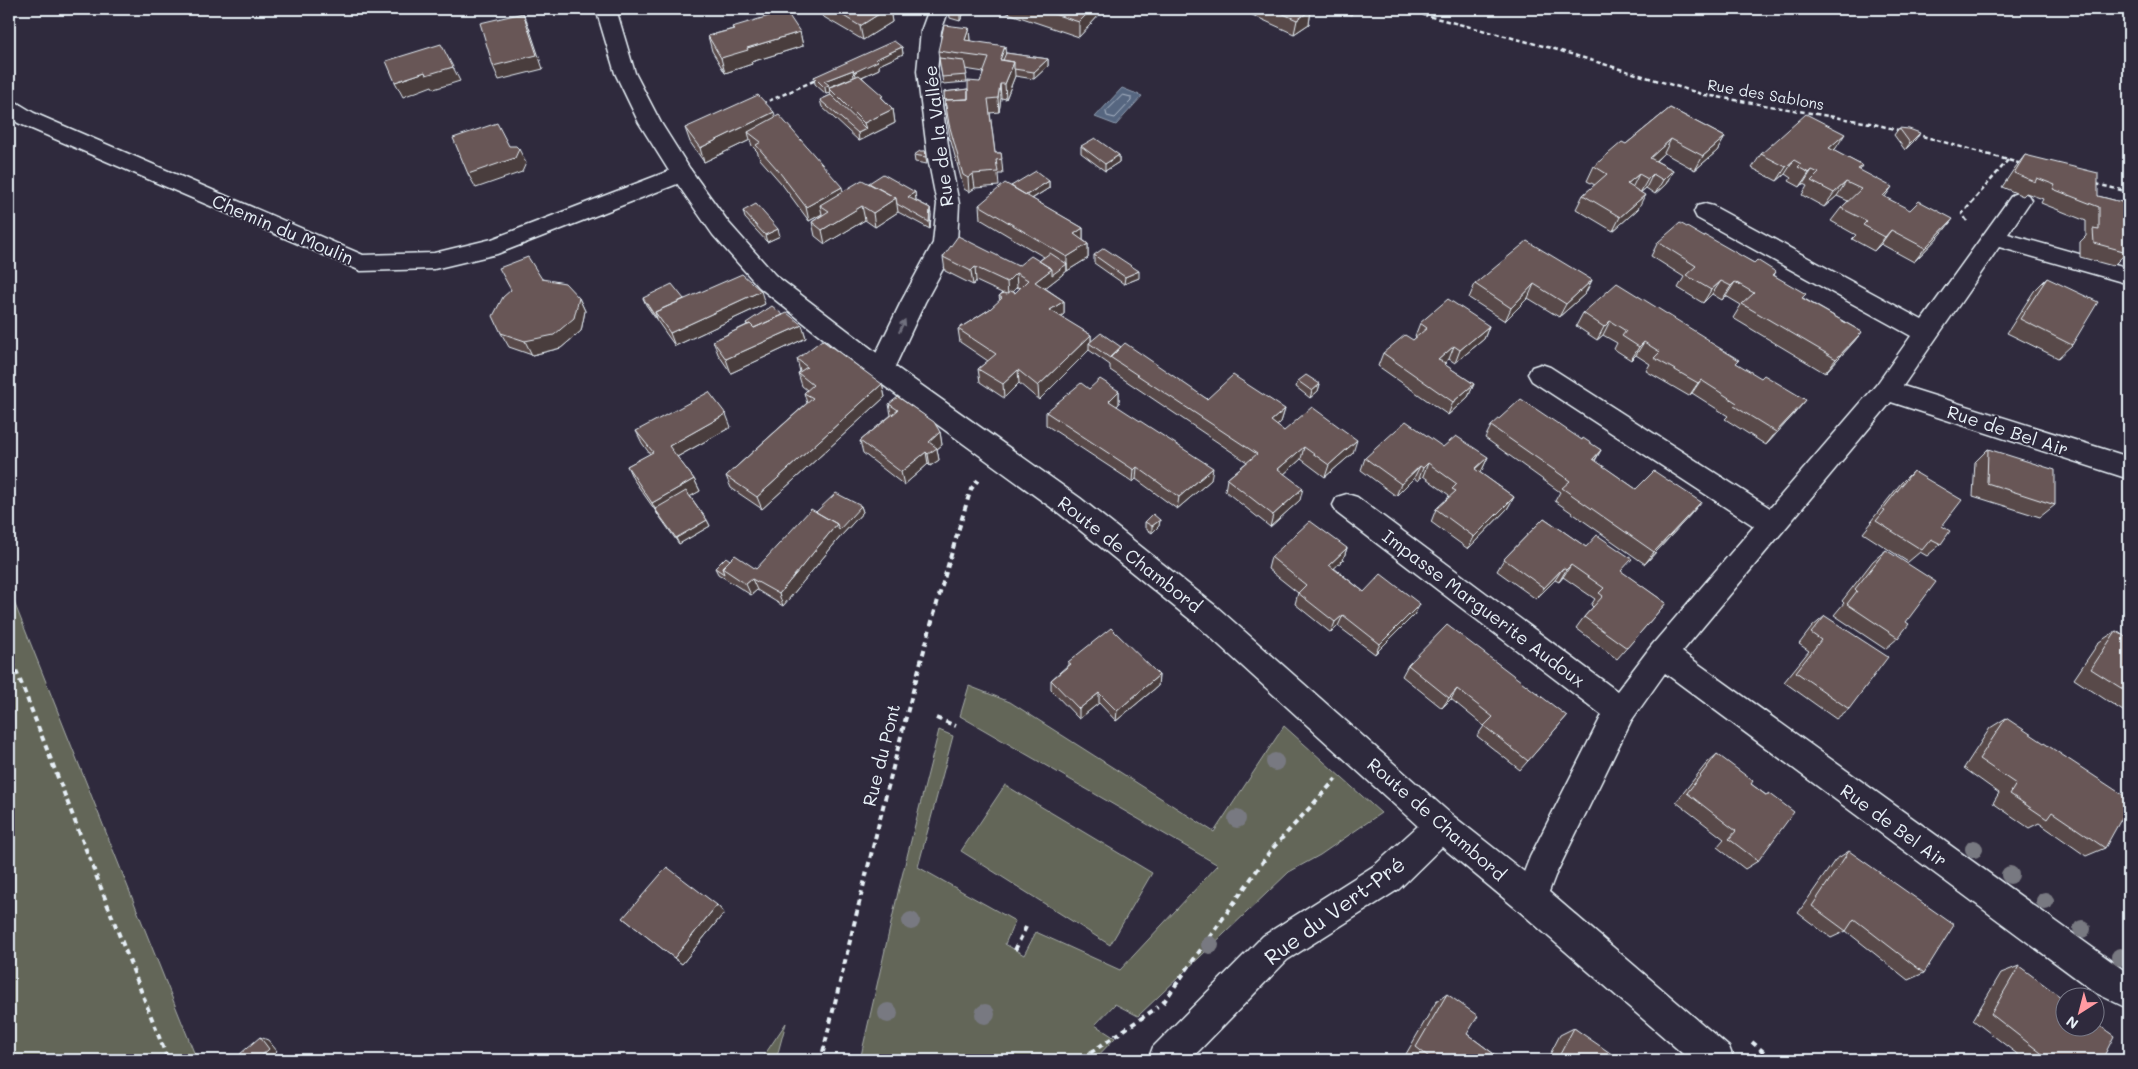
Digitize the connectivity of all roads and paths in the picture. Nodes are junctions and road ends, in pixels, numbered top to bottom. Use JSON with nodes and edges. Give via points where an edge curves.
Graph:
{"nodes":[{"id":1,"x":606,"y":9,"type":"edge"},
{"id":2,"x":939,"y":9,"type":"edge"},
{"id":3,"x":1401,"y":9,"type":"edge"},
{"id":4,"x":819,"y":79,"type":"edge"},
{"id":5,"x":760,"y":105,"type":"edge"},
{"id":6,"x":9,"y":107,"type":"edge"},
{"id":7,"x":1904,"y":131,"type":"edge"},
{"id":8,"x":1912,"y":133,"type":"edge"},
{"id":9,"x":2008,"y":160,"type":"junction"},
{"id":10,"x":2025,"y":165,"type":"edge"},
{"id":11,"x":682,"y":174,"type":"junction"},
{"id":12,"x":2088,"y":181,"type":"edge"},
{"id":13,"x":2129,"y":192,"type":"edge"},
{"id":14,"x":2020,"y":200,"type":"dead end"},
{"id":15,"x":1704,"y":212,"type":"dead end"},
{"id":16,"x":1962,"y":214,"type":"dead end"},
{"id":17,"x":1994,"y":238,"type":"junction"},
{"id":18,"x":2129,"y":276,"type":"edge"},
{"id":19,"x":1926,"y":334,"type":"junction"},
{"id":20,"x":881,"y":370,"type":"junction"},
{"id":21,"x":1541,"y":374,"type":"dead end"},
{"id":22,"x":1886,"y":391,"type":"junction"},
{"id":23,"x":2129,"y":468,"type":"edge"},
{"id":24,"x":980,"y":478,"type":"dead end"},
{"id":25,"x":1347,"y":505,"type":"dead end"},
{"id":26,"x":1773,"y":524,"type":"junction"},
{"id":27,"x":9,"y":652,"type":"edge"},
{"id":28,"x":1662,"y":654,"type":"junction"},
{"id":29,"x":1620,"y":711,"type":"junction"},
{"id":30,"x":936,"y":718,"type":"dead end"},
{"id":31,"x":956,"y":726,"type":"dead end"},
{"id":32,"x":1341,"y":772,"type":"dead end"},
{"id":33,"x":1441,"y":826,"type":"junction"},
{"id":34,"x":1530,"y":898,"type":"junction"},
{"id":35,"x":1026,"y":927,"type":"dead end"},
{"id":36,"x":1015,"y":950,"type":"dead end"},
{"id":37,"x":2129,"y":992,"type":"edge"},
{"id":38,"x":823,"y":1052,"type":"dead end"},
{"id":39,"x":168,"y":1060,"type":"edge"},
{"id":40,"x":1083,"y":1060,"type":"edge"},
{"id":41,"x":1166,"y":1060,"type":"edge"},
{"id":42,"x":1716,"y":1060,"type":"edge"}],
"edges":[{"from":1,"to":11,"type":"street","name":"Route de Chambord","via":[[625,73],[650,123]]},
{"from":20,"to":2,"type":"street","name":"Rue de la Vallée","one_way":true,"via":[[945,243],[948,204],[927,71],[931,31]]},
{"from":3,"to":7,"type":"path","name":"Rue des Sablons","via":[[1551,48],[1705,96]]},
{"from":4,"to":5,"type":"path"},
{"from":6,"to":11,"type":"street","name":"Chemin du Moulin","via":[[26,118],[361,262],[434,261],[497,246]]},
{"from":8,"to":9,"type":"path"},
{"from":9,"to":10,"type":"path"},
{"from":9,"to":16,"type":"path"},
{"from":11,"to":20,"type":"street","name":"Route de Chambord","via":[[721,229],[767,281]]},
{"from":12,"to":13,"type":"path"},
{"from":14,"to":17,"type":"street"},
{"from":15,"to":19,"type":"street"},
{"from":17,"to":18,"type":"street"},
{"from":17,"to":19,"type":"street"},
{"from":19,"to":22,"type":"street"},
{"from":20,"to":33,"type":"street","name":"Route de Chambord","via":[[1070,506],[1200,610]]},
{"from":21,"to":26,"type":"street"},
{"from":22,"to":23,"type":"street","name":"Rue de Bel Air"},
{"from":22,"to":26,"type":"street"},
{"from":24,"to":38,"type":"path","name":"Rue du Pont","via":[[971,489],[949,557],[909,701]]},
{"from":25,"to":29,"type":"street","name":"Impasse Marguerite Audoux"},
{"from":26,"to":28,"type":"street"},
{"from":27,"to":39,"type":"path"},
{"from":28,"to":29,"type":"street"},
{"from":28,"to":37,"type":"street","name":"Rue de Bel Air","via":[[2108,982]]},
{"from":29,"to":34,"type":"street"},
{"from":30,"to":31,"type":"path"},
{"from":32,"to":40,"type":"path","via":[[1272,849],[1160,1006]]},
{"from":33,"to":34,"type":"street","name":"Route de Chambord"},
{"from":33,"to":41,"type":"street","name":"Rue du Vert-Pré","via":[[1387,877],[1275,948]]},
{"from":34,"to":42,"type":"street","name":"Route de Chambord"},
{"from":35,"to":36,"type":"path"}]}
